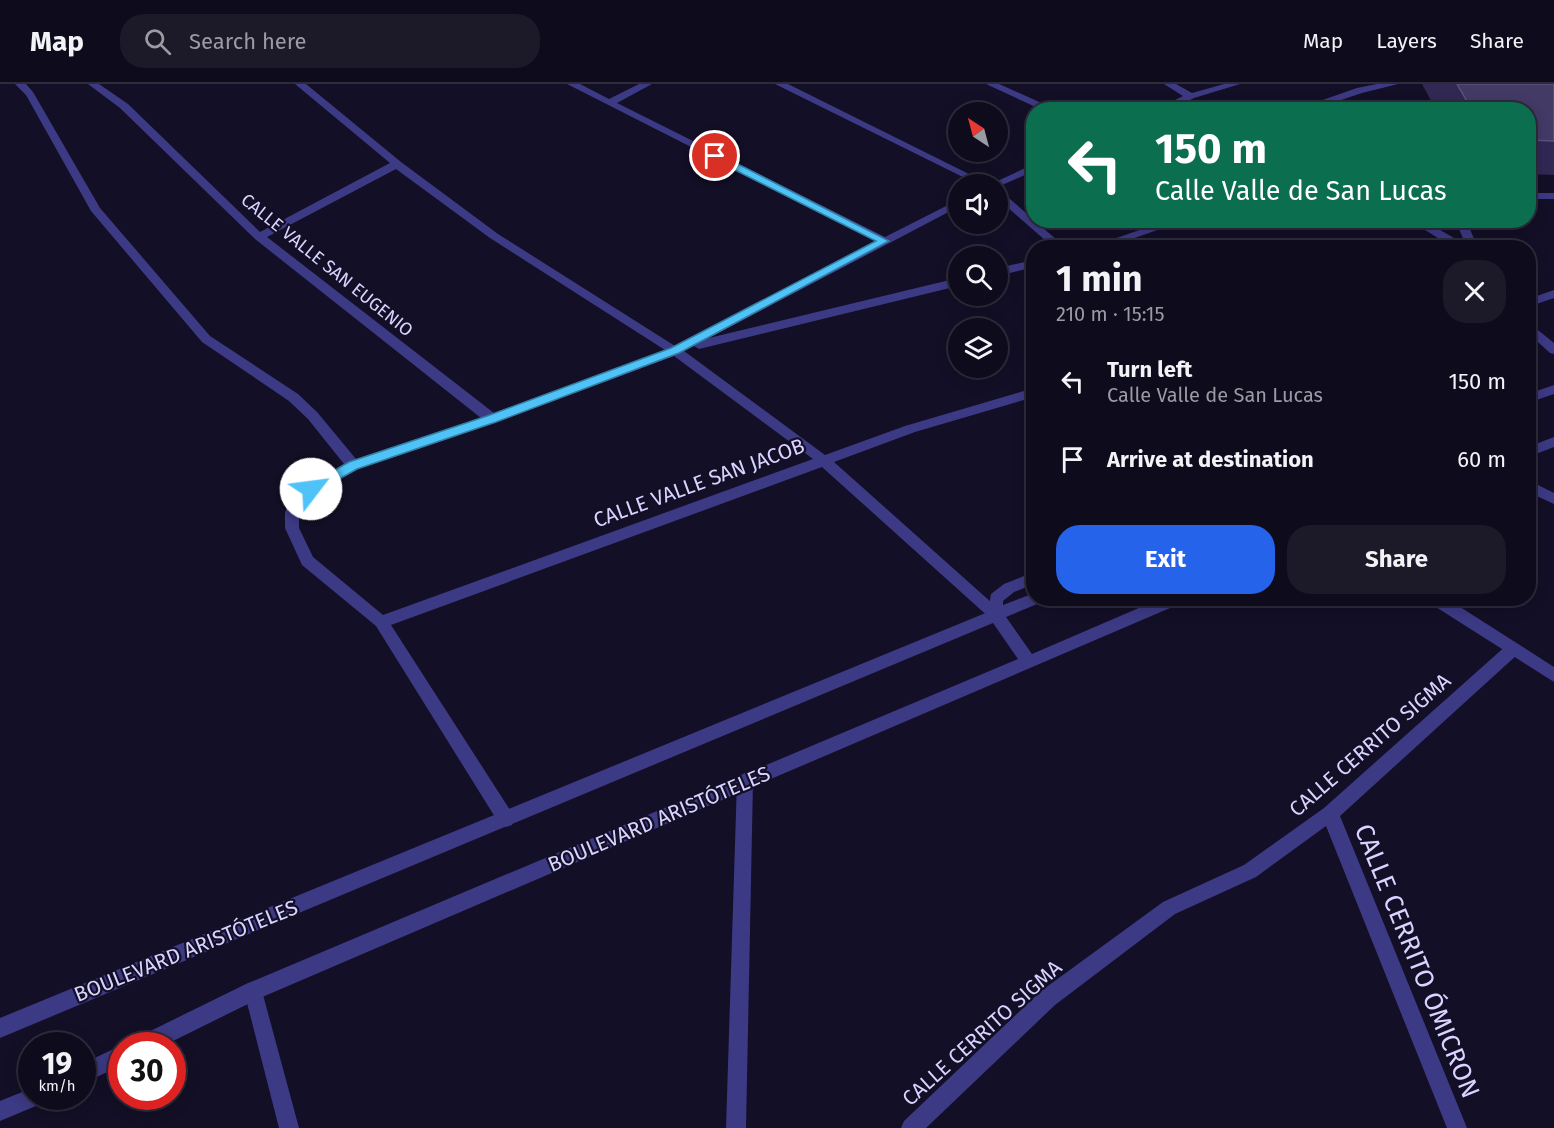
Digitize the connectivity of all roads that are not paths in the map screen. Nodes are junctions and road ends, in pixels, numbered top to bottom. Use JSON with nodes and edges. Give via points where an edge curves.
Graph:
{"nodes":[{"id":1,"x":20,"y":84,"type":"edge"},
{"id":2,"x":93,"y":84,"type":"edge"},
{"id":3,"x":300,"y":84,"type":"edge"},
{"id":4,"x":572,"y":84,"type":"edge"},
{"id":5,"x":648,"y":84,"type":"edge"},
{"id":6,"x":780,"y":84,"type":"edge"},
{"id":7,"x":991,"y":84,"type":"edge"},
{"id":8,"x":1169,"y":84,"type":"edge"},
{"id":9,"x":1235,"y":84,"type":"edge"},
{"id":10,"x":1393,"y":84,"type":"edge"},
{"id":11,"x":1191,"y":96,"type":"junction"},
{"id":12,"x":1033,"y":102,"type":"edge"},
{"id":13,"x":1178,"y":102,"type":"edge"},
{"id":14,"x":1323,"y":102,"type":"edge"},
{"id":15,"x":609,"y":103,"type":"junction"},
{"id":16,"x":397,"y":164,"type":"junction"},
{"id":17,"x":1026,"y":171,"type":"edge"},
{"id":18,"x":964,"y":174,"type":"edge"},
{"id":19,"x":1008,"y":179,"type":"edge"},
{"id":20,"x":1536,"y":196,"type":"edge"},
{"id":21,"x":1554,"y":196,"type":"edge"},
{"id":22,"x":1008,"y":203,"type":"edge"},
{"id":23,"x":948,"y":208,"type":"edge"},
{"id":24,"x":1026,"y":218,"type":"edge"},
{"id":25,"x":1038,"y":228,"type":"edge"},
{"id":26,"x":1157,"y":228,"type":"edge"},
{"id":27,"x":1428,"y":228,"type":"edge"},
{"id":28,"x":259,"y":237,"type":"junction"},
{"id":29,"x":1052,"y":240,"type":"edge"},
{"id":30,"x":1118,"y":240,"type":"edge"},
{"id":31,"x":1449,"y":240,"type":"edge"},
{"id":32,"x":884,"y":241,"type":"junction"},
{"id":33,"x":1026,"y":265,"type":"edge"},
{"id":34,"x":1008,"y":270,"type":"edge"},
{"id":35,"x":948,"y":284,"type":"edge"},
{"id":36,"x":1554,"y":294,"type":"edge"},
{"id":37,"x":1536,"y":300,"type":"edge"},
{"id":38,"x":1536,"y":333,"type":"edge"},
{"id":39,"x":1554,"y":350,"type":"edge"},
{"id":40,"x":675,"y":351,"type":"junction"},
{"id":41,"x":1554,"y":388,"type":"edge"},
{"id":42,"x":1026,"y":394,"type":"edge"},
{"id":43,"x":1536,"y":396,"type":"edge"},
{"id":44,"x":492,"y":419,"type":"junction"},
{"id":45,"x":1554,"y":442,"type":"edge"},
{"id":46,"x":1536,"y":449,"type":"edge"},
{"id":47,"x":823,"y":460,"type":"junction"},
{"id":48,"x":353,"y":465,"type":"junction"},
{"id":49,"x":1536,"y":490,"type":"edge"},
{"id":50,"x":1554,"y":499,"type":"edge"},
{"id":51,"x":1026,"y":581,"type":"edge"},
{"id":52,"x":1026,"y":603,"type":"edge"},
{"id":53,"x":1160,"y":606,"type":"edge"},
{"id":54,"x":1446,"y":606,"type":"edge"},
{"id":55,"x":996,"y":615,"type":"junction"},
{"id":56,"x":381,"y":622,"type":"junction"},
{"id":57,"x":1513,"y":649,"type":"junction"},
{"id":58,"x":1028,"y":661,"type":"junction"},
{"id":59,"x":1554,"y":675,"type":"edge"},
{"id":60,"x":745,"y":781,"type":"junction"},
{"id":61,"x":1330,"y":814,"type":"junction"},
{"id":62,"x":506,"y":819,"type":"junction"},
{"id":63,"x":253,"y":991,"type":"junction"},
{"id":64,"x":0,"y":1028,"type":"edge"},
{"id":65,"x":170,"y":1032,"type":"edge"},
{"id":66,"x":18,"y":1104,"type":"edge"},
{"id":67,"x":0,"y":1111,"type":"edge"},
{"id":68,"x":289,"y":1128,"type":"edge"},
{"id":69,"x":736,"y":1128,"type":"edge"},
{"id":70,"x":911,"y":1128,"type":"edge"},
{"id":71,"x":1457,"y":1128,"type":"edge"}],
"edges":[{"from":1,"to":48,"type":"street","via":[[30,94],[95,209],[206,339],[225,356],[284,390],[305,408]]},
{"from":2,"to":28,"type":"street","name":"CALLE VALLE SAN EUGENIO","via":[[124,106]]},
{"from":3,"to":16,"type":"street"},
{"from":4,"to":15,"type":"street"},
{"from":5,"to":15,"type":"street"},
{"from":6,"to":18,"type":"street"},
{"from":7,"to":12,"type":"street"},
{"from":8,"to":11,"type":"street"},
{"from":9,"to":11,"type":"street"},
{"from":10,"to":14,"type":"street"},
{"from":11,"to":13,"type":"street"},
{"from":15,"to":32,"type":"street"},
{"from":16,"to":28,"type":"street"},
{"from":16,"to":40,"type":"street","via":[[494,236]]},
{"from":17,"to":19,"type":"street"},
{"from":20,"to":21,"type":"street"},
{"from":22,"to":24,"type":"street"},
{"from":23,"to":32,"type":"street"},
{"from":25,"to":29,"type":"street"},
{"from":26,"to":30,"type":"street"},
{"from":27,"to":31,"type":"street"},
{"from":28,"to":44,"type":"street","name":"CALLE VALLE SAN EUGENIO"},
{"from":32,"to":40,"type":"street"},
{"from":33,"to":34,"type":"street"},
{"from":35,"to":40,"type":"street"},
{"from":36,"to":37,"type":"street"},
{"from":38,"to":39,"type":"street"},
{"from":40,"to":44,"type":"street"},
{"from":40,"to":47,"type":"street"},
{"from":41,"to":43,"type":"street"},
{"from":42,"to":47,"type":"street","name":"CALLE VALLE SAN JACOB"},
{"from":44,"to":48,"type":"street"},
{"from":45,"to":46,"type":"street"},
{"from":47,"to":55,"type":"street"},
{"from":47,"to":56,"type":"street","name":"CALLE VALLE SAN JACOB"},
{"from":48,"to":56,"type":"street","via":[[298,501],[292,512],[292,528],[307,561]]},
{"from":49,"to":50,"type":"street"},
{"from":51,"to":55,"type":"street","via":[[996,598]]},
{"from":52,"to":55,"type":"street","name":"BOULEVARD ARISTÓTELES"},
{"from":53,"to":58,"type":"street","name":"BOULEVARD ARISTÓTELES"},
{"from":54,"to":57,"type":"street"},
{"from":55,"to":58,"type":"street"},
{"from":55,"to":62,"type":"street","name":"BOULEVARD ARISTÓTELES"},
{"from":56,"to":62,"type":"street"},
{"from":57,"to":59,"type":"street"},
{"from":57,"to":61,"type":"street","name":"CALLE CERRITO SIGMA"},
{"from":58,"to":60,"type":"street","name":"BOULEVARD ARISTÓTELES"},
{"from":60,"to":63,"type":"street","name":"BOULEVARD ARISTÓTELES"},
{"from":60,"to":69,"type":"street"},
{"from":61,"to":70,"type":"street","name":"CALLE CERRITO SIGMA","via":[[1251,871],[1169,908],[1066,984]]},
{"from":61,"to":71,"type":"street","name":"CALLE CERRITO ÓMICRON"},
{"from":62,"to":64,"type":"street","name":"BOULEVARD ARISTÓTELES"},
{"from":63,"to":65,"type":"street","name":"BOULEVARD ARISTÓTELES"},
{"from":63,"to":68,"type":"street"},
{"from":66,"to":67,"type":"street"}]}
